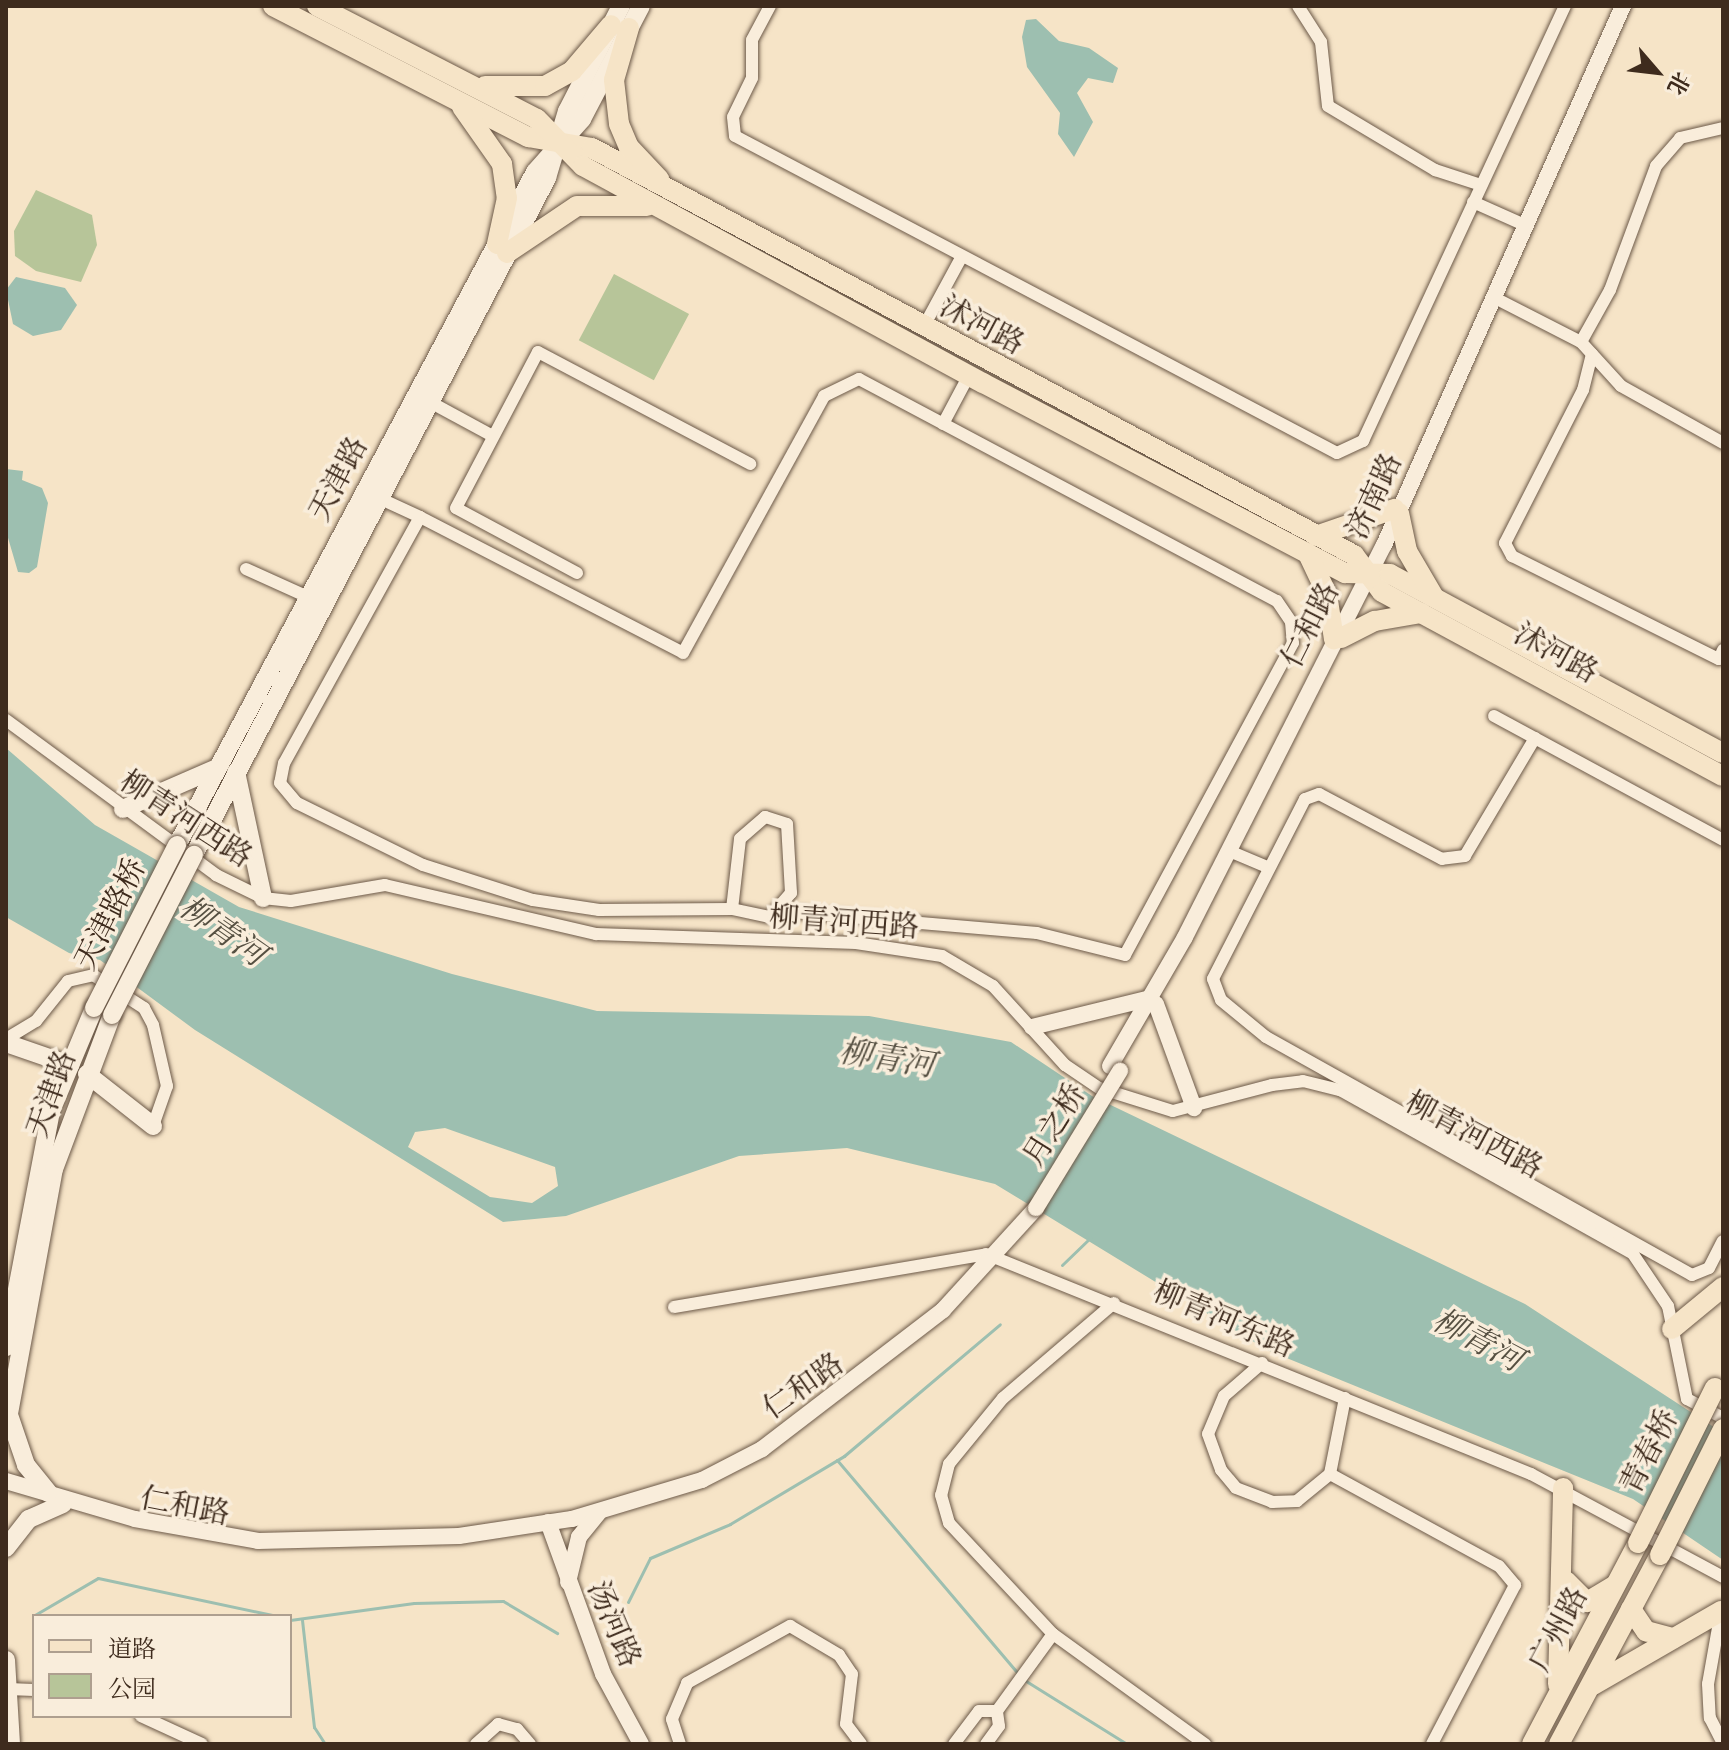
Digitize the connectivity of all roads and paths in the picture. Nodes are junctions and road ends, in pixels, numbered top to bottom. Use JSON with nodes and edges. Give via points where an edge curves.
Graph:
{"nodes":[{"id":1,"x":273,"y":6,"type":"edge"},
{"id":2,"x":317,"y":6,"type":"edge"},
{"id":3,"x":621,"y":6,"type":"edge"},
{"id":4,"x":641,"y":6,"type":"edge"},
{"id":5,"x":770,"y":6,"type":"edge"},
{"id":6,"x":1298,"y":6,"type":"edge"},
{"id":7,"x":1565,"y":6,"type":"edge"},
{"id":8,"x":1620,"y":6,"type":"edge"},
{"id":9,"x":620,"y":27,"type":"junction"},
{"id":10,"x":461,"y":91,"type":"junction"},
{"id":11,"x":1723,"y":128,"type":"edge"},
{"id":12,"x":560,"y":145,"type":"junction"},
{"id":13,"x":1481,"y":185,"type":"junction"},
{"id":14,"x":664,"y":199,"type":"junction"},
{"id":15,"x":1473,"y":202,"type":"junction"},
{"id":16,"x":1520,"y":223,"type":"junction"},
{"id":17,"x":502,"y":248,"type":"junction"},
{"id":18,"x":961,"y":258,"type":"junction"},
{"id":19,"x":1493,"y":297,"type":"junction"},
{"id":20,"x":923,"y":328,"type":"junction"},
{"id":21,"x":1581,"y":342,"type":"junction"},
{"id":22,"x":1592,"y":354,"type":"junction"},
{"id":23,"x":969,"y":375,"type":"junction"},
{"id":24,"x":430,"y":402,"type":"junction"},
{"id":25,"x":943,"y":424,"type":"junction"},
{"id":26,"x":491,"y":435,"type":"junction"},
{"id":27,"x":1723,"y":443,"type":"edge"},
{"id":28,"x":750,"y":464,"type":"dead end"},
{"id":29,"x":381,"y":499,"type":"junction"},
{"id":30,"x":1396,"y":511,"type":"junction"},
{"id":31,"x":420,"y":517,"type":"junction"},
{"id":32,"x":1312,"y":545,"type":"junction"},
{"id":33,"x":246,"y":569,"type":"dead end"},
{"id":34,"x":577,"y":573,"type":"dead end"},
{"id":35,"x":1368,"y":574,"type":"junction"},
{"id":36,"x":308,"y":597,"type":"junction"},
{"id":37,"x":1427,"y":605,"type":"junction"},
{"id":38,"x":1337,"y":639,"type":"junction"},
{"id":39,"x":1723,"y":650,"type":"edge"},
{"id":40,"x":1494,"y":716,"type":"dead end"},
{"id":41,"x":6,"y":720,"type":"edge"},
{"id":42,"x":1535,"y":738,"type":"junction"},
{"id":43,"x":1723,"y":753,"type":"edge"},
{"id":44,"x":227,"y":770,"type":"junction"},
{"id":45,"x":1723,"y":776,"type":"edge"},
{"id":46,"x":123,"y":809,"type":"junction"},
{"id":47,"x":1723,"y":840,"type":"edge"},
{"id":48,"x":177,"y":845,"type":"joint"},
{"id":49,"x":1234,"y":853,"type":"junction"},
{"id":50,"x":194,"y":855,"type":"joint"},
{"id":51,"x":1269,"y":868,"type":"junction"},
{"id":52,"x":263,"y":898,"type":"junction"},
{"id":53,"x":732,"y":909,"type":"junction"},
{"id":54,"x":781,"y":911,"type":"junction"},
{"id":55,"x":759,"y":916,"type":"junction"},
{"id":56,"x":758,"y":941,"type":"junction"},
{"id":57,"x":1153,"y":1001,"type":"junction"},
{"id":58,"x":94,"y":1008,"type":"joint"},
{"id":59,"x":112,"y":1015,"type":"joint"},
{"id":60,"x":1032,"y":1027,"type":"junction"},
{"id":61,"x":6,"y":1041,"type":"edge"},
{"id":62,"x":1115,"y":1068,"type":"joint"},
{"id":63,"x":78,"y":1070,"type":"junction"},
{"id":64,"x":1194,"y":1108,"type":"junction"},
{"id":65,"x":153,"y":1126,"type":"joint"},
{"id":66,"x":1032,"y":1206,"type":"joint"},
{"id":67,"x":1723,"y":1241,"type":"edge"},
{"id":68,"x":988,"y":1256,"type":"junction"},
{"id":69,"x":1722,"y":1289,"type":"edge"},
{"id":70,"x":1114,"y":1303,"type":"junction"},
{"id":71,"x":674,"y":1307,"type":"dead end"},
{"id":72,"x":1672,"y":1329,"type":"junction"},
{"id":73,"x":6,"y":1347,"type":"edge"},
{"id":74,"x":1262,"y":1363,"type":"junction"},
{"id":75,"x":1719,"y":1380,"type":"edge"},
{"id":76,"x":1345,"y":1398,"type":"junction"},
{"id":77,"x":1723,"y":1418,"type":"edge"},
{"id":78,"x":7,"y":1422,"type":"edge"},
{"id":79,"x":1723,"y":1429,"type":"edge"},
{"id":80,"x":1330,"y":1474,"type":"junction"},
{"id":81,"x":6,"y":1483,"type":"edge"},
{"id":82,"x":1563,"y":1488,"type":"junction"},
{"id":83,"x":56,"y":1499,"type":"junction"},
{"id":84,"x":599,"y":1512,"type":"junction"},
{"id":85,"x":548,"y":1522,"type":"junction"},
{"id":86,"x":1638,"y":1543,"type":"joint"},
{"id":87,"x":6,"y":1548,"type":"edge"},
{"id":88,"x":1660,"y":1555,"type":"joint"},
{"id":89,"x":1723,"y":1577,"type":"edge"},
{"id":90,"x":1566,"y":1581,"type":"junction"},
{"id":91,"x":1616,"y":1583,"type":"junction"},
{"id":92,"x":568,"y":1588,"type":"junction"},
{"id":93,"x":1722,"y":1608,"type":"edge"},
{"id":94,"x":1631,"y":1609,"type":"junction"},
{"id":95,"x":1053,"y":1634,"type":"junction"},
{"id":96,"x":1673,"y":1638,"type":"junction"},
{"id":97,"x":6,"y":1660,"type":"edge"},
{"id":98,"x":1589,"y":1687,"type":"junction"},
{"id":99,"x":8,"y":1689,"type":"junction"},
{"id":100,"x":32,"y":1690,"type":"edge"},
{"id":101,"x":1556,"y":1698,"type":"junction"},
{"id":102,"x":997,"y":1711,"type":"junction"},
{"id":103,"x":145,"y":1718,"type":"edge"},
{"id":104,"x":11,"y":1744,"type":"edge"},
{"id":105,"x":202,"y":1744,"type":"edge"},
{"id":106,"x":476,"y":1744,"type":"edge"},
{"id":107,"x":530,"y":1744,"type":"edge"},
{"id":108,"x":641,"y":1744,"type":"edge"},
{"id":109,"x":680,"y":1744,"type":"edge"},
{"id":110,"x":861,"y":1744,"type":"edge"},
{"id":111,"x":954,"y":1744,"type":"edge"},
{"id":112,"x":986,"y":1744,"type":"edge"},
{"id":113,"x":1205,"y":1744,"type":"edge"},
{"id":114,"x":1432,"y":1744,"type":"edge"},
{"id":115,"x":1532,"y":1744,"type":"edge"},
{"id":116,"x":1559,"y":1744,"type":"edge"},
{"id":117,"x":1723,"y":1744,"type":"edge"}],
"edges":[{"from":1,"to":10,"type":"main road","name":"沭河路"},
{"from":2,"to":10,"type":"main road","name":"沭河路"},
{"from":3,"to":9,"type":"main road","name":"天津路"},
{"from":4,"to":9,"type":"main road","name":"天津路"},
{"from":5,"to":18,"type":"street","via":[[752,40],[752,78],[733,117],[735,136]]},
{"from":6,"to":13,"type":"street","via":[[1321,42],[1328,106],[1396,150]]},
{"from":7,"to":13,"type":"street"},
{"from":8,"to":16,"type":"street","name":"济南路"},
{"from":8,"to":19,"type":"street","name":"济南路"},
{"from":9,"to":10,"type":"main road","via":[[572,71],[545,86]]},
{"from":9,"to":12,"type":"main road","name":"天津路","via":[[582,119]]},
{"from":9,"to":14,"type":"main road","via":[[614,80],[619,124]]},
{"from":10,"to":12,"type":"main road","name":"沭河路"},
{"from":10,"to":17,"type":"main road","via":[[502,164],[507,198]]},
{"from":11,"to":21,"type":"street","via":[[1680,138],[1656,166]]},
{"from":12,"to":14,"type":"main road","name":"沭河路","via":[[592,148]]},
{"from":12,"to":17,"type":"main road","name":"天津路","via":[[535,172]]},
{"from":13,"to":15,"type":"street"},
{"from":14,"to":17,"type":"main road","via":[[577,206]]},
{"from":14,"to":20,"type":"main road","name":"沭河路"},
{"from":14,"to":23,"type":"main road","name":"沭河路"},
{"from":15,"to":16,"type":"street"},
{"from":15,"to":18,"type":"street","via":[[1363,441],[1337,453]]},
{"from":16,"to":30,"type":"street","name":"济南路"},
{"from":17,"to":24,"type":"main road","name":"天津路"},
{"from":17,"to":36,"type":"main road","name":"天津路"},
{"from":18,"to":20,"type":"street"},
{"from":19,"to":21,"type":"street"},
{"from":19,"to":30,"type":"street","name":"济南路"},
{"from":20,"to":32,"type":"main road","name":"沭河路"},
{"from":21,"to":22,"type":"street"},
{"from":22,"to":27,"type":"street","via":[[1621,386],[1702,424]]},
{"from":22,"to":39,"type":"street","via":[[1583,390],[1505,543],[1512,556],[1719,659]]},
{"from":23,"to":25,"type":"street"},
{"from":23,"to":32,"type":"main road","name":"沭河路"},
{"from":24,"to":26,"type":"street"},
{"from":24,"to":29,"type":"main road","name":"天津路"},
{"from":25,"to":31,"type":"street","via":[[859,379],[824,396],[683,653]]},
{"from":25,"to":54,"type":"street","via":[[1277,601],[1293,643],[1125,955],[1037,933]]},
{"from":26,"to":28,"type":"street","via":[[538,352]]},
{"from":26,"to":34,"type":"street","via":[[456,508]]},
{"from":29,"to":31,"type":"street"},
{"from":29,"to":44,"type":"main road","name":"天津路"},
{"from":30,"to":32,"type":"main road"},
{"from":30,"to":35,"type":"street","name":"济南路"},
{"from":30,"to":37,"type":"main road"},
{"from":31,"to":53,"type":"street","via":[[284,763],[280,783],[297,803],[423,865],[533,900],[599,910]]},
{"from":32,"to":35,"type":"main road","name":"沭河路","via":[[1345,573]]},
{"from":32,"to":38,"type":"main road"},
{"from":33,"to":36,"type":"street"},
{"from":35,"to":37,"type":"main road","name":"沭河路","via":[[1390,574]]},
{"from":35,"to":38,"type":"street","name":"仁和路"},
{"from":36,"to":44,"type":"main road","name":"天津路"},
{"from":37,"to":38,"type":"main road"},
{"from":37,"to":43,"type":"main road","name":"沭河路"},
{"from":37,"to":45,"type":"main road","name":"沭河路"},
{"from":38,"to":49,"type":"street","name":"仁和路"},
{"from":38,"to":57,"type":"street","name":"仁和路"},
{"from":40,"to":42,"type":"street"},
{"from":41,"to":46,"type":"street","name":"柳青河西路"},
{"from":42,"to":47,"type":"street"},
{"from":42,"to":51,"type":"street","via":[[1465,856],[1442,859],[1319,794],[1305,799]]},
{"from":44,"to":46,"type":"main road"},
{"from":44,"to":48,"type":"main road","name":"天津路"},
{"from":44,"to":50,"type":"main road","name":"天津路"},
{"from":44,"to":52,"type":"main road"},
{"from":46,"to":52,"type":"street","name":"柳青河西路","via":[[216,875]]},
{"from":48,"to":58,"type":"main road","name":"天津路桥","bridge":true},
{"from":49,"to":51,"type":"street"},
{"from":49,"to":57,"type":"street","name":"仁和路"},
{"from":50,"to":59,"type":"main road","name":"天津路桥","bridge":true},
{"from":51,"to":67,"type":"street","via":[[1213,979],[1221,1000],[1266,1037],[1692,1275],[1709,1268]]},
{"from":52,"to":56,"type":"street","name":"柳青河西路","via":[[291,901],[385,885],[596,934]]},
{"from":53,"to":54,"type":"street","via":[[740,839],[765,817],[787,824],[794,858]]},
{"from":53,"to":55,"type":"street"},
{"from":54,"to":55,"type":"street"},
{"from":55,"to":56,"type":"street"},
{"from":56,"to":60,"type":"street","name":"柳青河西路","via":[[856,943],[942,956],[993,986]]},
{"from":57,"to":60,"type":"street"},
{"from":57,"to":62,"type":"street","name":"仁和路"},
{"from":57,"to":64,"type":"street"},
{"from":58,"to":63,"type":"main road","name":"天津路"},
{"from":59,"to":63,"type":"main road","name":"天津路"},
{"from":60,"to":64,"type":"street","name":"柳青河西路","via":[[1065,1065],[1099,1088],[1173,1111]]},
{"from":61,"to":63,"type":"main road"},
{"from":61,"to":65,"type":"street","via":[[36,1021],[68,981],[93,975],[144,1008],[153,1025],[167,1086]]},
{"from":62,"to":66,"type":"street","name":"月之桥"},
{"from":63,"to":65,"type":"main road"},
{"from":63,"to":73,"type":"main road","name":"天津路","via":[[51,1111],[25,1218]]},
{"from":63,"to":78,"type":"main road","name":"天津路"},
{"from":64,"to":72,"type":"street","name":"柳青河西路","via":[[1303,1081],[1340,1090],[1633,1254],[1661,1286]]},
{"from":66,"to":68,"type":"street","name":"仁和路"},
{"from":68,"to":70,"type":"street","name":"柳青河东路"},
{"from":68,"to":71,"type":"street","name":"柳青河东路"},
{"from":68,"to":84,"type":"street","name":"仁和路","via":[[894,1353],[762,1449],[702,1480]]},
{"from":68,"to":85,"type":"street","name":"仁和路","via":[[890,1348],[759,1443],[700,1474]]},
{"from":69,"to":72,"type":"main road"},
{"from":70,"to":74,"type":"street","name":"柳青河东路"},
{"from":70,"to":95,"type":"street","via":[[1003,1398],[949,1464],[941,1495],[949,1523]]},
{"from":72,"to":77,"type":"street","name":"柳青河西路","via":[[1687,1399]]},
{"from":74,"to":76,"type":"street","name":"柳青河东路"},
{"from":74,"to":80,"type":"street","via":[[1224,1396],[1208,1434],[1221,1470],[1236,1488],[1272,1502],[1297,1501]]},
{"from":75,"to":86,"type":"main road","name":"青春桥","bridge":true},
{"from":76,"to":80,"type":"street"},
{"from":76,"to":82,"type":"street","name":"柳青河东路"},
{"from":78,"to":83,"type":"main road","via":[[26,1465]]},
{"from":79,"to":88,"type":"main road","name":"青春桥","bridge":true},
{"from":80,"to":114,"type":"street","via":[[1499,1566],[1515,1585]]},
{"from":81,"to":83,"type":"street","name":"仁和路"},
{"from":82,"to":89,"type":"street","name":"柳青河东路"},
{"from":82,"to":90,"type":"main road"},
{"from":83,"to":85,"type":"street","name":"仁和路","via":[[193,1539],[309,1551],[460,1542]]},
{"from":83,"to":87,"type":"main road","via":[[29,1519]]},
{"from":84,"to":85,"type":"street","name":"仁和路"},
{"from":84,"to":92,"type":"street","via":[[579,1537]]},
{"from":85,"to":92,"type":"street","name":"汤河路"},
{"from":86,"to":91,"type":"main road","name":"广州路"},
{"from":88,"to":94,"type":"main road","name":"广州路"},
{"from":90,"to":91,"type":"main road","via":[[1587,1602]]},
{"from":90,"to":101,"type":"main road"},
{"from":91,"to":101,"type":"main road","name":"广州路"},
{"from":92,"to":108,"type":"street","name":"汤河路"},
{"from":93,"to":96,"type":"main road"},
{"from":93,"to":117,"type":"street","via":[[1708,1684],[1710,1718]]},
{"from":94,"to":96,"type":"main road","via":[[1646,1631]]},
{"from":94,"to":98,"type":"main road","name":"广州路"},
{"from":95,"to":102,"type":"street"},
{"from":95,"to":113,"type":"street"},
{"from":96,"to":98,"type":"main road"},
{"from":97,"to":99,"type":"main road"},
{"from":98,"to":116,"type":"main road","name":"广州路"},
{"from":99,"to":100,"type":"street"},
{"from":99,"to":104,"type":"main road"},
{"from":101,"to":115,"type":"main road","name":"广州路"},
{"from":102,"to":111,"type":"street","via":[[979,1711]]},
{"from":102,"to":112,"type":"street","via":[[999,1726]]},
{"from":103,"to":105,"type":"street"},
{"from":106,"to":107,"type":"street","via":[[498,1724],[517,1729]]},
{"from":109,"to":110,"type":"street","via":[[672,1719],[687,1683],[790,1626],[839,1655],[852,1674],[846,1724]]}]}
